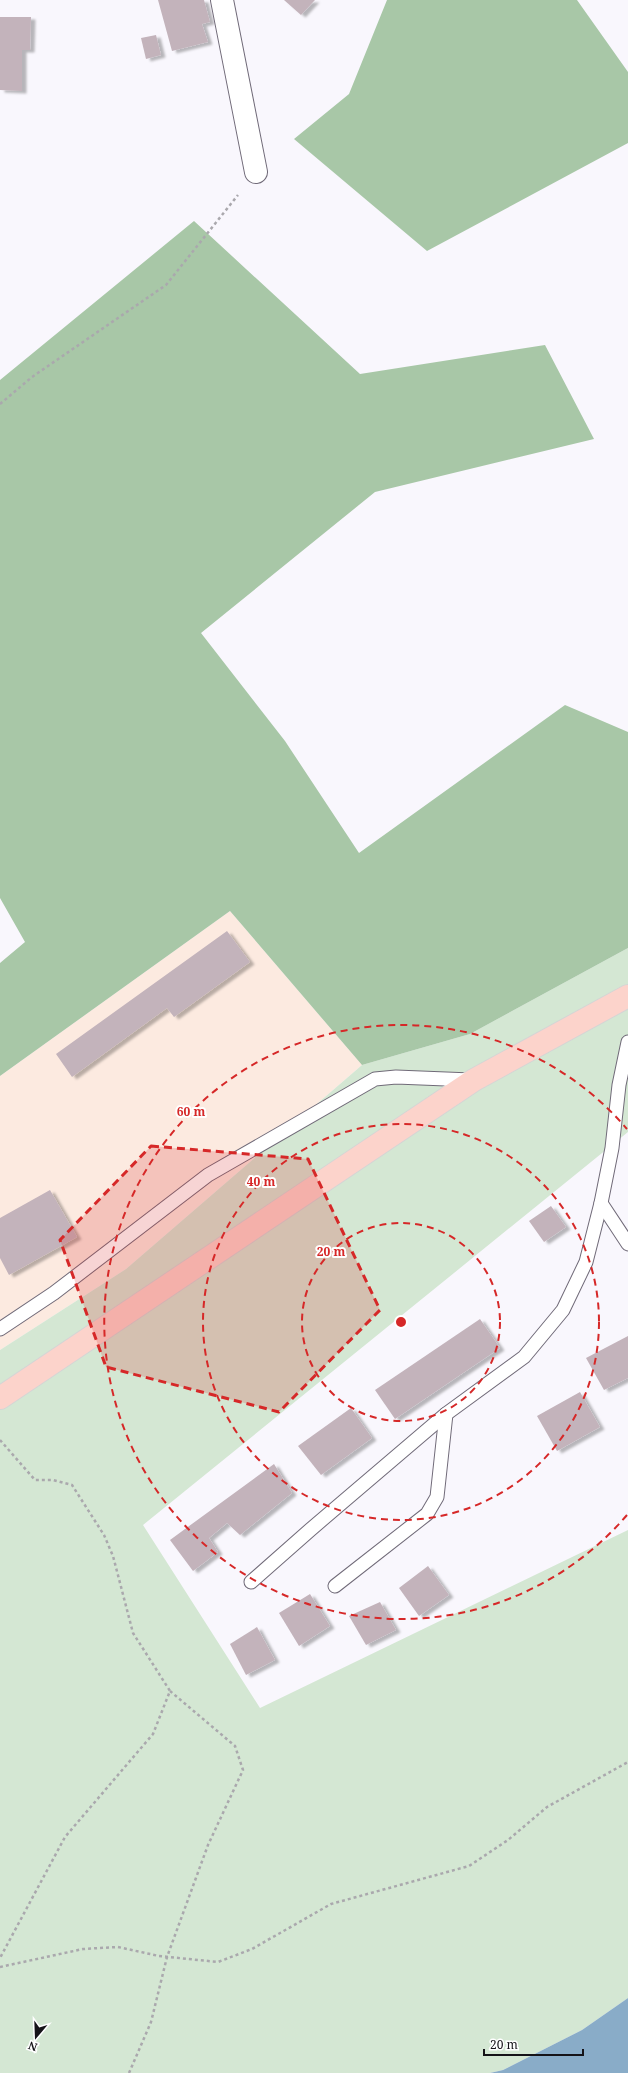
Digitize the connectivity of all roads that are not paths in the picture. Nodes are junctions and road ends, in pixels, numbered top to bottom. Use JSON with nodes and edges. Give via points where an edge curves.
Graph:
{"nodes":[{"id":1,"x":222,"y":0,"type":"edge"},
{"id":2,"x":256,"y":172,"type":"road end"},
{"id":3,"x":628,"y":996,"type":"edge"},
{"id":4,"x":628,"y":1042,"type":"edge"},
{"id":5,"x":474,"y":1080,"type":"junction"},
{"id":6,"x":601,"y":1203,"type":"junction"},
{"id":7,"x":628,"y":1244,"type":"edge"},
{"id":8,"x":0,"y":1329,"type":"edge"},
{"id":9,"x":0,"y":1398,"type":"edge"},
{"id":10,"x":446,"y":1414,"type":"junction"},
{"id":11,"x":252,"y":1582,"type":"dead end"},
{"id":12,"x":335,"y":1586,"type":"dead end"}],
"edges":[{"from":1,"to":2,"type":"street"},
{"from":3,"to":5,"type":"highway"},
{"from":4,"to":6,"type":"lane"},
{"from":5,"to":8,"type":"lane","via":[[396,1077],[375,1079],[208,1175],[54,1293]]},
{"from":5,"to":9,"type":"highway"},
{"from":6,"to":7,"type":"lane"},
{"from":6,"to":10,"type":"lane","via":[[586,1262],[563,1310],[524,1357]]},
{"from":10,"to":11,"type":"lane"},
{"from":10,"to":12,"type":"lane","via":[[437,1497],[427,1514]]}]}
